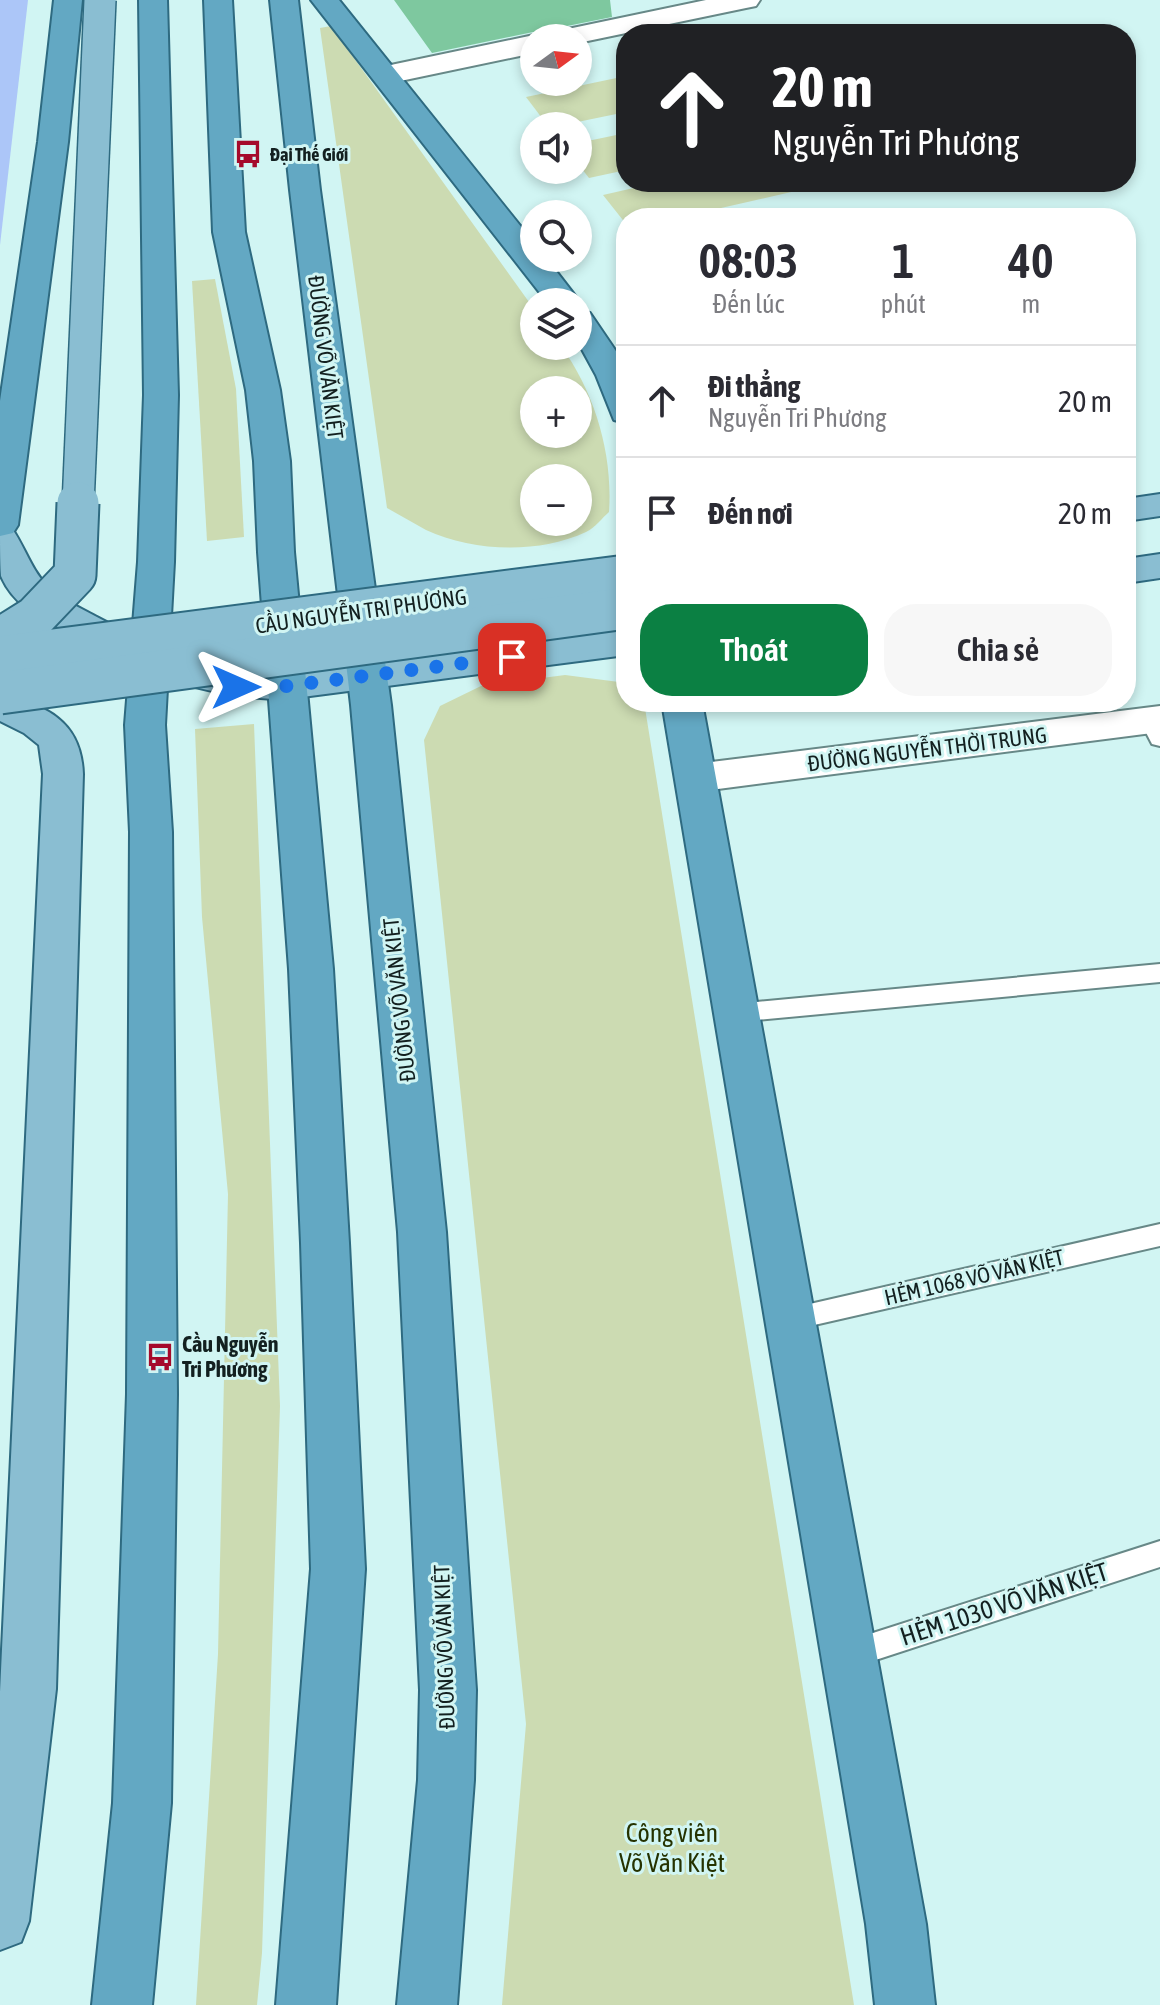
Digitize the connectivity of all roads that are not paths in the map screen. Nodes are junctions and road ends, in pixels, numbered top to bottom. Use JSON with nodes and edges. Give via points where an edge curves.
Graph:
{"nodes":[{"id":1,"x":68,"y":0,"type":"edge"},
{"id":2,"x":100,"y":0,"type":"edge"},
{"id":3,"x":153,"y":0,"type":"edge"},
{"id":4,"x":218,"y":0,"type":"edge"},
{"id":5,"x":284,"y":0,"type":"edge"},
{"id":6,"x":325,"y":0,"type":"edge"},
{"id":7,"x":746,"y":0,"type":"edge"},
{"id":8,"x":630,"y":24,"type":"edge"},
{"id":9,"x":616,"y":27,"type":"edge"},
{"id":10,"x":592,"y":32,"type":"edge"},
{"id":11,"x":520,"y":47,"type":"edge"},
{"id":12,"x":386,"y":75,"type":"junction"},
{"id":13,"x":553,"y":288,"type":"edge"},
{"id":14,"x":592,"y":339,"type":"edge"},
{"id":15,"x":616,"y":379,"type":"edge"},
{"id":16,"x":1160,"y":481,"type":"edge"},
{"id":17,"x":1136,"y":485,"type":"edge"},
{"id":18,"x":1160,"y":505,"type":"edge"},
{"id":19,"x":1136,"y":509,"type":"edge"},
{"id":20,"x":0,"y":525,"type":"edge"},
{"id":21,"x":1160,"y":536,"type":"edge"},
{"id":22,"x":0,"y":538,"type":"edge"},
{"id":23,"x":1136,"y":539,"type":"edge"},
{"id":24,"x":1160,"y":566,"type":"edge"},
{"id":25,"x":1136,"y":570,"type":"edge"},
{"id":26,"x":616,"y":577,"type":"edge"},
{"id":27,"x":616,"y":609,"type":"edge"},
{"id":28,"x":0,"y":639,"type":"edge"},
{"id":29,"x":616,"y":643,"type":"edge"},
{"id":30,"x":0,"y":657,"type":"edge"},
{"id":31,"x":148,"y":659,"type":"junction"},
{"id":32,"x":368,"y":677,"type":"junction"},
{"id":33,"x":287,"y":686,"type":"junction"},
{"id":34,"x":0,"y":693,"type":"edge"},
{"id":35,"x":0,"y":707,"type":"edge"},
{"id":36,"x":684,"y":712,"type":"edge"},
{"id":37,"x":1157,"y":726,"type":"edge"},
{"id":38,"x":695,"y":778,"type":"junction"},
{"id":39,"x":1160,"y":973,"type":"edge"},
{"id":40,"x":736,"y":1013,"type":"junction"},
{"id":41,"x":1160,"y":1235,"type":"edge"},
{"id":42,"x":788,"y":1320,"type":"junction"},
{"id":43,"x":1160,"y":1554,"type":"edge"},
{"id":44,"x":848,"y":1655,"type":"junction"},
{"id":45,"x":0,"y":1921,"type":"edge"},
{"id":46,"x":122,"y":2005,"type":"edge"},
{"id":47,"x":306,"y":2005,"type":"edge"},
{"id":48,"x":427,"y":2005,"type":"edge"},
{"id":49,"x":905,"y":2005,"type":"edge"}],
"edges":[{"from":1,"to":20,"type":"highway"},
{"from":2,"to":28,"type":"main road","bridge":true,"via":[[75,575],[35,617]]},
{"from":3,"to":31,"type":"highway","via":[[161,395]]},
{"from":4,"to":33,"type":"highway","via":[[229,232],[269,432]]},
{"from":5,"to":32,"type":"highway","name":"ĐƯỜNG VÕ VĂN KIỆT"},
{"from":6,"to":12,"type":"highway"},
{"from":7,"to":8,"type":"street"},
{"from":9,"to":10,"type":"street"},
{"from":11,"to":12,"type":"street"},
{"from":12,"to":13,"type":"highway"},
{"from":14,"to":15,"type":"highway"},
{"from":16,"to":17,"type":"main road"},
{"from":18,"to":19,"type":"main road"},
{"from":21,"to":23,"type":"main road"},
{"from":22,"to":31,"type":"main road","via":[[36,596]]},
{"from":24,"to":25,"type":"main road"},
{"from":26,"to":30,"type":"main road","name":"CẦU NGUYỄN TRI PHƯƠNG","bridge":true},
{"from":27,"to":34,"type":"main road","name":"CẦU NGUYỄN TRI PHƯƠNG","bridge":true},
{"from":29,"to":32,"type":"main road"},
{"from":31,"to":33,"type":"main road","via":[[236,687]]},
{"from":31,"to":46,"type":"highway","via":[[152,1394],[142,1803]]},
{"from":32,"to":33,"type":"main road"},
{"from":32,"to":48,"type":"highway","name":"ĐƯỜNG VÕ VĂN KIỆT","via":[[422,1232],[447,1676],[446,1780]]},
{"from":33,"to":47,"type":"highway","via":[[311,969],[338,1569]]},
{"from":35,"to":45,"type":"main road","via":[[56,739],[62,794],[28,1689]]},
{"from":36,"to":38,"type":"highway"},
{"from":37,"to":38,"type":"street","name":"ĐƯỜNG NGUYỄN THỜI TRUNG"},
{"from":38,"to":40,"type":"highway"},
{"from":39,"to":40,"type":"lane"},
{"from":40,"to":42,"type":"highway"},
{"from":41,"to":42,"type":"lane","name":"HẺM 1068 VÕ VĂN KIỆT"},
{"from":42,"to":44,"type":"highway"},
{"from":43,"to":44,"type":"lane","name":"HẺM 1030 VÕ VĂN KIỆT"},
{"from":44,"to":49,"type":"highway","via":[[896,1924]]}]}
